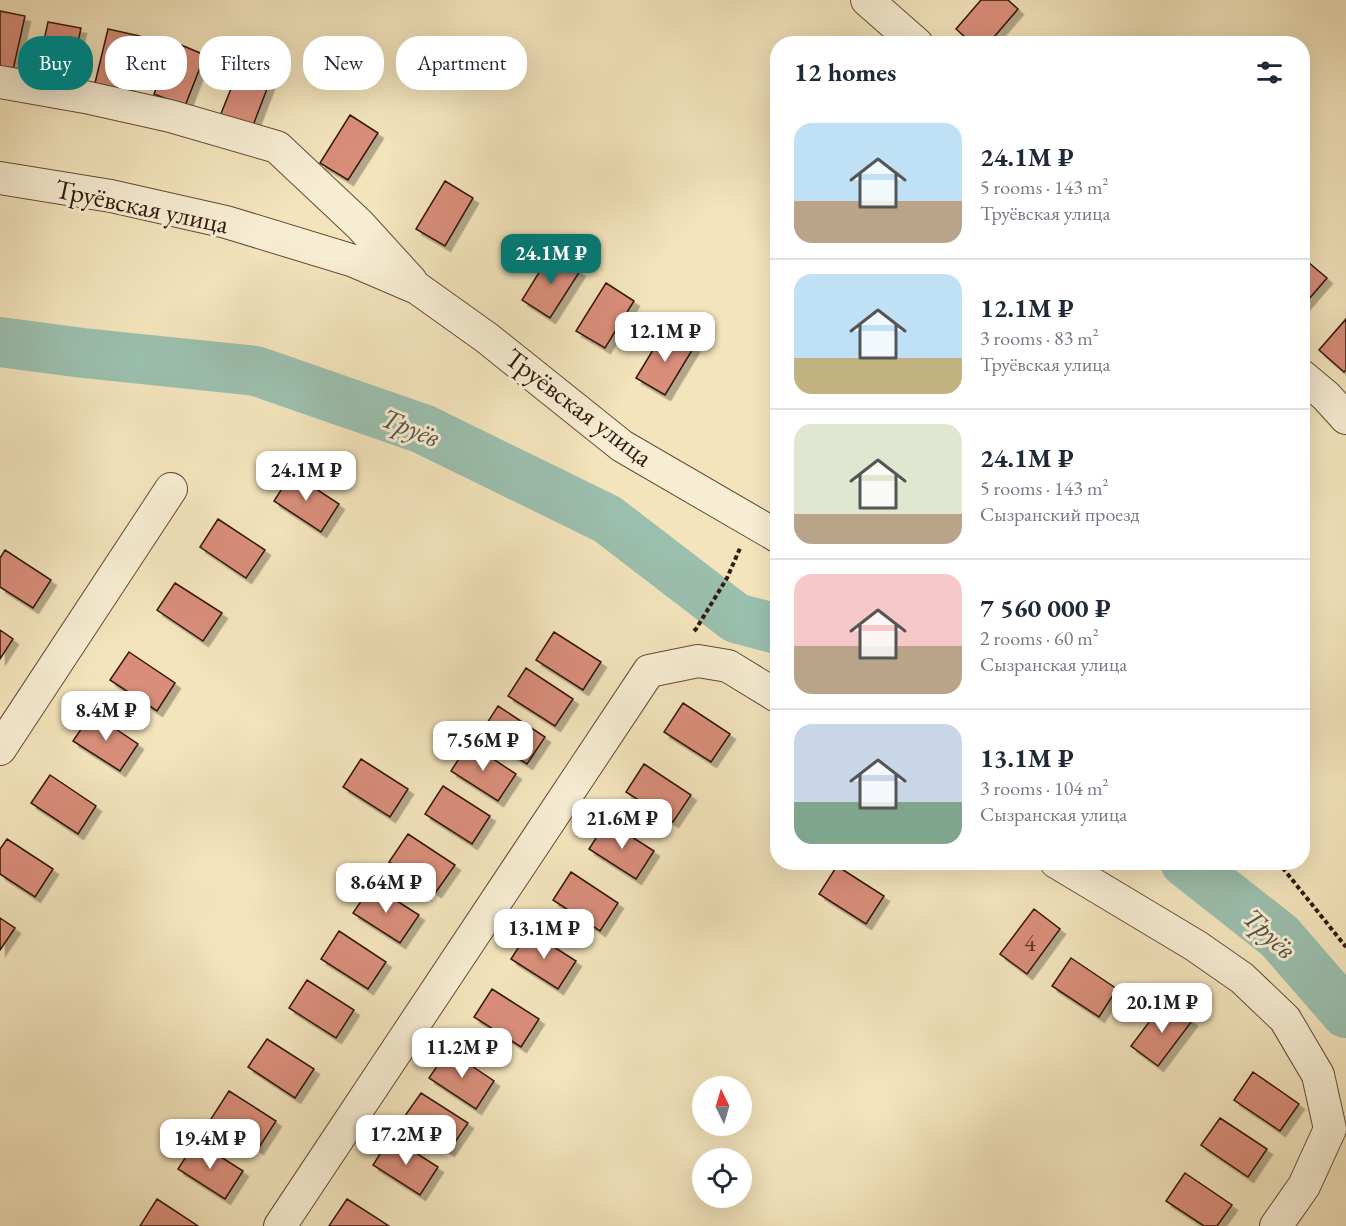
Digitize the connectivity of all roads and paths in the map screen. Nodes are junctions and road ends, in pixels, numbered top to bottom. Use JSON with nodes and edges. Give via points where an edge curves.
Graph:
{"nodes":[{"id":1,"x":867,"y":0,"type":"edge"},
{"id":2,"x":908,"y":36,"type":"edge"},
{"id":3,"x":0,"y":82,"type":"edge"},
{"id":4,"x":0,"y":178,"type":"edge"},
{"id":5,"x":417,"y":288,"type":"junction"},
{"id":6,"x":1310,"y":383,"type":"edge"},
{"id":7,"x":1346,"y":418,"type":"edge"},
{"id":8,"x":171,"y":489,"type":"dead end"},
{"id":9,"x":770,"y":532,"type":"edge"},
{"id":10,"x":727,"y":578,"type":"dead end"},
{"id":11,"x":696,"y":629,"type":"dead end"},
{"id":12,"x":770,"y":692,"type":"edge"},
{"id":13,"x":0,"y":749,"type":"edge"},
{"id":14,"x":1069,"y":870,"type":"edge"},
{"id":15,"x":1284,"y":870,"type":"edge"},
{"id":16,"x":1346,"y":947,"type":"edge"},
{"id":17,"x":279,"y":1226,"type":"edge"},
{"id":18,"x":1276,"y":1226,"type":"edge"}],
"edges":[{"from":1,"to":2,"type":"street"},
{"from":3,"to":5,"type":"street","name":"Труёвская улица","via":[[170,116],[277,147],[360,225]]},
{"from":4,"to":5,"type":"street","name":"Труёвская улица","via":[[111,196],[226,222],[354,261]]},
{"from":5,"to":9,"type":"street","name":"Труёвская улица","via":[[487,338],[622,446]]},
{"from":6,"to":7,"type":"street"},
{"from":8,"to":13,"type":"street"},
{"from":10,"to":11,"type":"path"},
{"from":12,"to":17,"type":"street","via":[[728,666],[708,662],[649,671]]},
{"from":14,"to":18,"type":"street","via":[[1242,978],[1285,1019],[1318,1075],[1330,1129],[1304,1186]]},
{"from":15,"to":16,"type":"path"}]}
